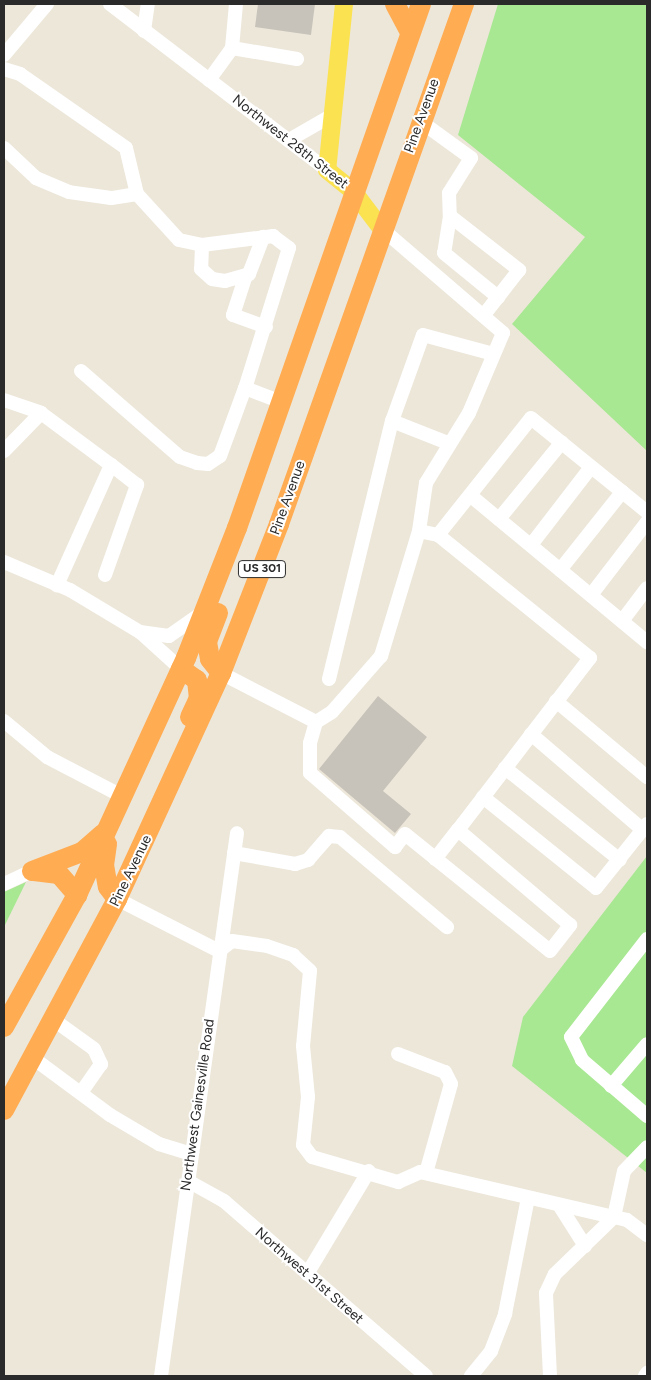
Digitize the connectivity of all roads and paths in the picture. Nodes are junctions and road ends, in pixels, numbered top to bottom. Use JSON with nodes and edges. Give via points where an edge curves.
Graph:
{"nodes":[{"id":1,"x":47,"y":4,"type":"edge"},
{"id":2,"x":110,"y":4,"type":"edge"},
{"id":3,"x":148,"y":4,"type":"edge"},
{"id":4,"x":236,"y":4,"type":"edge"},
{"id":5,"x":344,"y":4,"type":"edge"},
{"id":6,"x":395,"y":4,"type":"edge"},
{"id":7,"x":421,"y":4,"type":"edge"},
{"id":8,"x":464,"y":4,"type":"edge"},
{"id":9,"x":144,"y":31,"type":"junction"},
{"id":10,"x":410,"y":32,"type":"junction"},
{"id":11,"x":232,"y":48,"type":"junction"},
{"id":12,"x":4,"y":55,"type":"edge"},
{"id":13,"x":297,"y":59,"type":"dead end"},
{"id":14,"x":4,"y":68,"type":"edge"},
{"id":15,"x":209,"y":80,"type":"junction"},
{"id":16,"x":329,"y":116,"type":"junction"},
{"id":17,"x":420,"y":121,"type":"junction"},
{"id":18,"x":289,"y":140,"type":"junction"},
{"id":19,"x":4,"y":148,"type":"edge"},
{"id":20,"x":327,"y":170,"type":"junction"},
{"id":21,"x":353,"y":191,"type":"junction"},
{"id":22,"x":136,"y":194,"type":"junction"},
{"id":23,"x":450,"y":216,"type":"junction"},
{"id":24,"x":381,"y":228,"type":"junction"},
{"id":25,"x":263,"y":237,"type":"junction"},
{"id":26,"x":202,"y":245,"type":"junction"},
{"id":27,"x":444,"y":253,"type":"junction"},
{"id":28,"x":429,"y":270,"type":"junction"},
{"id":29,"x":245,"y":278,"type":"junction"},
{"id":30,"x":498,"y":297,"type":"junction"},
{"id":31,"x":483,"y":316,"type":"junction"},
{"id":32,"x":266,"y":327,"type":"junction"},
{"id":33,"x":494,"y":354,"type":"junction"},
{"id":34,"x":81,"y":371,"type":"dead end"},
{"id":35,"x":245,"y":388,"type":"junction"},
{"id":36,"x":4,"y":400,"type":"edge"},
{"id":37,"x":282,"y":402,"type":"junction"},
{"id":38,"x":41,"y":413,"type":"junction"},
{"id":39,"x":392,"y":422,"type":"junction"},
{"id":40,"x":562,"y":442,"type":"junction"},
{"id":41,"x":448,"y":443,"type":"junction"},
{"id":42,"x":4,"y":451,"type":"edge"},
{"id":43,"x":261,"y":462,"type":"junction"},
{"id":44,"x":111,"y":465,"type":"junction"},
{"id":45,"x":592,"y":467,"type":"junction"},
{"id":46,"x":622,"y":492,"type":"junction"},
{"id":47,"x":471,"y":496,"type":"junction"},
{"id":48,"x":647,"y":512,"type":"edge"},
{"id":49,"x":499,"y":519,"type":"junction"},
{"id":50,"x":647,"y":522,"type":"edge"},
{"id":51,"x":418,"y":531,"type":"junction"},
{"id":52,"x":438,"y":535,"type":"junction"},
{"id":53,"x":531,"y":545,"type":"junction"},
{"id":54,"x":4,"y":562,"type":"edge"},
{"id":55,"x":560,"y":570,"type":"junction"},
{"id":56,"x":105,"y":575,"type":"dead end"},
{"id":57,"x":56,"y":585,"type":"junction"},
{"id":58,"x":647,"y":588,"type":"edge"},
{"id":59,"x":591,"y":595,"type":"junction"},
{"id":60,"x":205,"y":610,"type":"junction"},
{"id":61,"x":622,"y":621,"type":"junction"},
{"id":62,"x":140,"y":632,"type":"junction"},
{"id":63,"x":647,"y":642,"type":"edge"},
{"id":64,"x":181,"y":669,"type":"junction"},
{"id":65,"x":221,"y":673,"type":"junction"},
{"id":66,"x":329,"y":679,"type":"dead end"},
{"id":67,"x":556,"y":701,"type":"junction"},
{"id":68,"x":4,"y":721,"type":"edge"},
{"id":69,"x":316,"y":722,"type":"junction"},
{"id":70,"x":532,"y":734,"type":"junction"},
{"id":71,"x":505,"y":768,"type":"junction"},
{"id":72,"x":647,"y":777,"type":"edge"},
{"id":73,"x":124,"y":797,"type":"junction"},
{"id":74,"x":483,"y":798,"type":"junction"},
{"id":75,"x":163,"y":806,"type":"junction"},
{"id":76,"x":110,"y":827,"type":"junction"},
{"id":77,"x":645,"y":827,"type":"edge"},
{"id":78,"x":458,"y":830,"type":"junction"},
{"id":79,"x":237,"y":833,"type":"dead end"},
{"id":80,"x":234,"y":852,"type":"junction"},
{"id":81,"x":436,"y":859,"type":"junction"},
{"id":82,"x":620,"y":860,"type":"junction"},
{"id":83,"x":32,"y":871,"type":"junction"},
{"id":84,"x":4,"y":884,"type":"edge"},
{"id":85,"x":77,"y":895,"type":"junction"},
{"id":86,"x":117,"y":899,"type":"junction"},
{"id":87,"x":447,"y":927,"type":"dead end"},
{"id":88,"x":647,"y":939,"type":"edge"},
{"id":89,"x":218,"y":950,"type":"junction"},
{"id":90,"x":54,"y":1020,"type":"junction"},
{"id":91,"x":4,"y":1027,"type":"edge"},
{"id":92,"x":647,"y":1044,"type":"edge"},
{"id":93,"x":398,"y":1054,"type":"dead end"},
{"id":94,"x":33,"y":1058,"type":"junction"},
{"id":95,"x":611,"y":1086,"type":"junction"},
{"id":96,"x":81,"y":1093,"type":"junction"},
{"id":97,"x":4,"y":1110,"type":"edge"},
{"id":98,"x":647,"y":1116,"type":"edge"},
{"id":99,"x":647,"y":1147,"type":"edge"},
{"id":100,"x":191,"y":1154,"type":"junction"},
{"id":101,"x":369,"y":1171,"type":"junction"},
{"id":102,"x":426,"y":1173,"type":"junction"},
{"id":103,"x":188,"y":1181,"type":"junction"},
{"id":104,"x":528,"y":1198,"type":"junction"},
{"id":105,"x":561,"y":1208,"type":"junction"},
{"id":106,"x":614,"y":1218,"type":"junction"},
{"id":107,"x":647,"y":1235,"type":"edge"},
{"id":108,"x":585,"y":1246,"type":"junction"},
{"id":109,"x":307,"y":1274,"type":"junction"},
{"id":110,"x":647,"y":1373,"type":"edge"},
{"id":111,"x":549,"y":1375,"type":"edge"},
{"id":112,"x":161,"y":1376,"type":"edge"},
{"id":113,"x":426,"y":1376,"type":"edge"},
{"id":114,"x":471,"y":1376,"type":"edge"},
{"id":115,"x":645,"y":1376,"type":"edge"}],
"edges":[{"from":1,"to":12,"type":"street"},
{"from":2,"to":9,"type":"street","name":"Northwest 28th Street"},
{"from":3,"to":9,"type":"street"},
{"from":4,"to":11,"type":"street"},
{"from":5,"to":16,"type":"main road"},
{"from":6,"to":10,"type":"highway"},
{"from":7,"to":10,"type":"highway","number":"US 301"},
{"from":8,"to":17,"type":"highway","name":"Pine Avenue","number":"US 301"},
{"from":9,"to":15,"type":"street","name":"Northwest 28th Street"},
{"from":10,"to":21,"type":"highway","number":"US 301"},
{"from":11,"to":13,"type":"street"},
{"from":11,"to":15,"type":"street"},
{"from":14,"to":22,"type":"street","via":[[20,74],[126,148]]},
{"from":15,"to":18,"type":"street","name":"Northwest 28th Street"},
{"from":16,"to":18,"type":"street"},
{"from":16,"to":20,"type":"main road"},
{"from":17,"to":23,"type":"street","via":[[471,158],[449,193]]},
{"from":17,"to":24,"type":"highway","name":"Pine Avenue","number":"US 301"},
{"from":18,"to":20,"type":"street","name":"Northwest 28th Street"},
{"from":19,"to":22,"type":"street","via":[[36,178],[68,192],[111,198]]},
{"from":20,"to":21,"type":"main road","name":"Northwest 28th Street"},
{"from":21,"to":24,"type":"main road","name":"Northwest 28th Street"},
{"from":21,"to":37,"type":"highway","number":"US 301"},
{"from":22,"to":26,"type":"street","via":[[166,231],[180,240]]},
{"from":23,"to":27,"type":"street"},
{"from":23,"to":30,"type":"street","via":[[519,270]]},
{"from":24,"to":28,"type":"street","name":"Northwest 28th Street"},
{"from":24,"to":65,"type":"highway","name":"Pine Avenue","number":"US 301","via":[[279,524]]},
{"from":25,"to":26,"type":"street"},
{"from":25,"to":29,"type":"street"},
{"from":25,"to":32,"type":"street","via":[[282,239],[290,255]]},
{"from":26,"to":29,"type":"street","via":[[201,269],[212,279]]},
{"from":27,"to":28,"type":"street"},
{"from":27,"to":30,"type":"street"},
{"from":28,"to":31,"type":"street","name":"Northwest 28th Street"},
{"from":29,"to":32,"type":"street","via":[[233,315]]},
{"from":30,"to":31,"type":"street"},
{"from":31,"to":33,"type":"street","name":"Northwest 28th Street","via":[[503,333]]},
{"from":32,"to":35,"type":"street"},
{"from":33,"to":39,"type":"street","via":[[424,335]]},
{"from":33,"to":41,"type":"street","via":[[469,413]]},
{"from":34,"to":35,"type":"street","via":[[180,457],[197,463],[208,464],[220,456]]},
{"from":35,"to":37,"type":"street"},
{"from":36,"to":38,"type":"street"},
{"from":37,"to":43,"type":"highway","number":"US 301"},
{"from":38,"to":42,"type":"street"},
{"from":38,"to":44,"type":"street"},
{"from":39,"to":41,"type":"street"},
{"from":39,"to":66,"type":"street"},
{"from":40,"to":45,"type":"street"},
{"from":40,"to":47,"type":"street","via":[[531,418]]},
{"from":40,"to":49,"type":"street"},
{"from":41,"to":51,"type":"street","via":[[426,483]]},
{"from":43,"to":60,"type":"highway","number":"US 301"},
{"from":43,"to":65,"type":"highway","via":[[263,494],[207,642],[210,659]]},
{"from":44,"to":56,"type":"street","via":[[137,486]]},
{"from":44,"to":57,"type":"street"},
{"from":45,"to":46,"type":"street"},
{"from":45,"to":53,"type":"street"},
{"from":46,"to":48,"type":"street"},
{"from":46,"to":55,"type":"street"},
{"from":47,"to":49,"type":"street"},
{"from":47,"to":52,"type":"street"},
{"from":49,"to":53,"type":"street"},
{"from":50,"to":59,"type":"street"},
{"from":51,"to":52,"type":"street"},
{"from":51,"to":69,"type":"street","via":[[381,656],[332,712]]},
{"from":52,"to":67,"type":"street","via":[[590,658]]},
{"from":53,"to":55,"type":"street"},
{"from":54,"to":57,"type":"street"},
{"from":55,"to":59,"type":"street"},
{"from":57,"to":62,"type":"street"},
{"from":58,"to":61,"type":"street"},
{"from":59,"to":61,"type":"street"},
{"from":60,"to":62,"type":"street","via":[[169,636]]},
{"from":60,"to":64,"type":"highway","number":"US 301"},
{"from":61,"to":63,"type":"street"},
{"from":62,"to":64,"type":"street"},
{"from":64,"to":73,"type":"highway","number":"US 301"},
{"from":64,"to":75,"type":"highway","via":[[197,680],[198,698],[160,781],[158,796]]},
{"from":65,"to":69,"type":"street"},
{"from":65,"to":75,"type":"highway","name":"Pine Avenue","number":"US 301"},
{"from":67,"to":70,"type":"street"},
{"from":67,"to":72,"type":"street"},
{"from":68,"to":73,"type":"street","via":[[47,757]]},
{"from":69,"to":81,"type":"street","via":[[310,743],[310,773],[395,847],[405,834]]},
{"from":70,"to":71,"type":"street"},
{"from":70,"to":77,"type":"street"},
{"from":71,"to":74,"type":"street"},
{"from":71,"to":82,"type":"street"},
{"from":73,"to":76,"type":"highway","number":"US 301"},
{"from":74,"to":78,"type":"street"},
{"from":74,"to":82,"type":"street","via":[[596,888]]},
{"from":75,"to":86,"type":"highway","name":"Pine Avenue","number":"US 301"},
{"from":76,"to":83,"type":"highway","via":[[82,852]]},
{"from":76,"to":85,"type":"highway","number":"US 301"},
{"from":76,"to":86,"type":"highway","via":[[104,865],[108,887]]},
{"from":77,"to":82,"type":"street"},
{"from":78,"to":81,"type":"street"},
{"from":78,"to":81,"type":"street","via":[[570,925],[550,951]]},
{"from":79,"to":80,"type":"street","name":"Northwest Gainesville Road"},
{"from":80,"to":87,"type":"street","via":[[295,864],[308,860],[329,836],[340,837]]},
{"from":80,"to":89,"type":"street","name":"Northwest Gainesville Road"},
{"from":83,"to":84,"type":"street"},
{"from":83,"to":85,"type":"highway","via":[[59,874]]},
{"from":85,"to":91,"type":"highway","number":"US 301"},
{"from":86,"to":89,"type":"street"},
{"from":86,"to":90,"type":"highway","name":"Pine Avenue","number":"US 301"},
{"from":88,"to":95,"type":"street","via":[[571,1037],[582,1060]]},
{"from":89,"to":100,"type":"street","name":"Northwest Gainesville Road"},
{"from":89,"to":101,"type":"street","via":[[232,941],[267,946],[306,965],[311,981],[303,1046],[308,1096],[303,1145],[312,1156]]},
{"from":90,"to":94,"type":"highway","name":"Pine Avenue","number":"US 301"},
{"from":90,"to":96,"type":"street","via":[[94,1049],[101,1064]]},
{"from":92,"to":95,"type":"street"},
{"from":93,"to":102,"type":"street","via":[[446,1072],[451,1084]]},
{"from":94,"to":96,"type":"street"},
{"from":94,"to":97,"type":"highway","name":"Pine Avenue","number":"US 301"},
{"from":95,"to":98,"type":"street"},
{"from":96,"to":100,"type":"street","via":[[160,1144]]},
{"from":99,"to":106,"type":"street","via":[[624,1172]]},
{"from":100,"to":103,"type":"street","name":"Northwest Gainesville Road"},
{"from":101,"to":102,"type":"street","via":[[402,1183],[416,1172]]},
{"from":101,"to":109,"type":"street"},
{"from":102,"to":104,"type":"street"},
{"from":103,"to":109,"type":"street","name":"Northwest 31st Street","via":[[224,1201]]},
{"from":103,"to":112,"type":"street","name":"Northwest Gainesville Road"},
{"from":104,"to":105,"type":"street"},
{"from":104,"to":114,"type":"street","via":[[505,1314],[492,1351]]},
{"from":105,"to":106,"type":"street"},
{"from":105,"to":108,"type":"street"},
{"from":106,"to":107,"type":"street","via":[[627,1220]]},
{"from":106,"to":108,"type":"street"},
{"from":108,"to":111,"type":"street","via":[[555,1274],[546,1293]]},
{"from":109,"to":113,"type":"street","name":"Northwest 31st Street"},
{"from":110,"to":115,"type":"street"}]}
